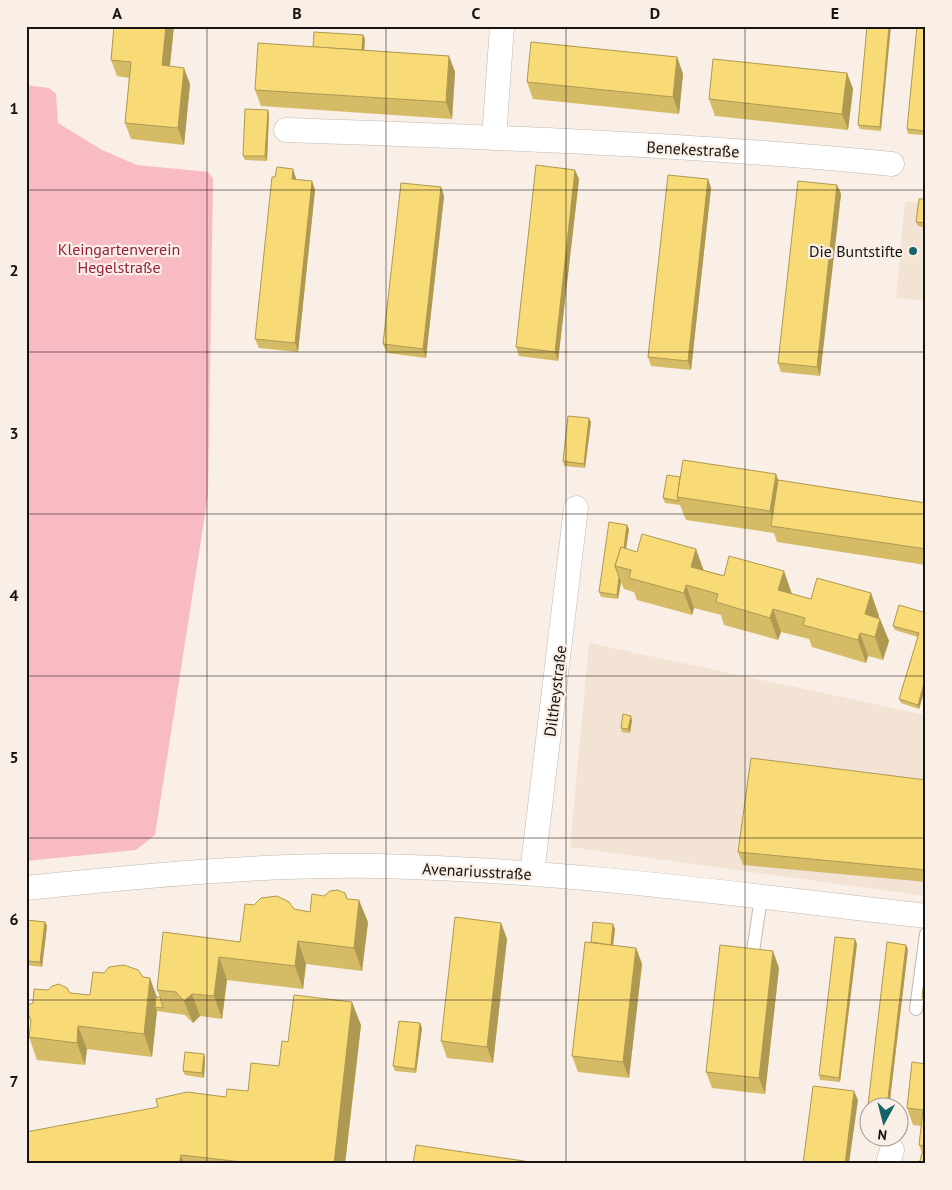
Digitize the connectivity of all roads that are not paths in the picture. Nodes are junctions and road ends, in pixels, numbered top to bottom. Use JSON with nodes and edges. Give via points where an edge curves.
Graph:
{"nodes":[{"id":1,"x":502,"y":26,"type":"edge"},
{"id":2,"x":286,"y":130,"type":"dead end"},
{"id":3,"x":494,"y":138,"type":"junction"},
{"id":4,"x":892,"y":164,"type":"dead end"},
{"id":5,"x":576,"y":508,"type":"dead end"},
{"id":6,"x":532,"y":873,"type":"junction"},
{"id":7,"x":26,"y":888,"type":"edge"},
{"id":8,"x":761,"y":898,"type":"junction"},
{"id":9,"x":926,"y":916,"type":"edge"},
{"id":10,"x":926,"y":934,"type":"edge"},
{"id":11,"x":752,"y":958,"type":"edge"},
{"id":12,"x":916,"y":1009,"type":"dead end"}],
"edges":[{"from":1,"to":3,"type":"street"},
{"from":2,"to":3,"type":"street","name":"Benekestraße"},
{"from":3,"to":4,"type":"street","name":"Benekestraße","via":[[793,154]]},
{"from":5,"to":6,"type":"street","name":"Diltheystraße"},
{"from":6,"to":7,"type":"street","name":"Avenariusstraße","via":[[378,866],[260,868]]},
{"from":6,"to":8,"type":"street","name":"Avenariusstraße"},
{"from":8,"to":9,"type":"street","name":"Avenariusstraße"},
{"from":8,"to":11,"type":"lane"},
{"from":10,"to":12,"type":"lane"}]}
